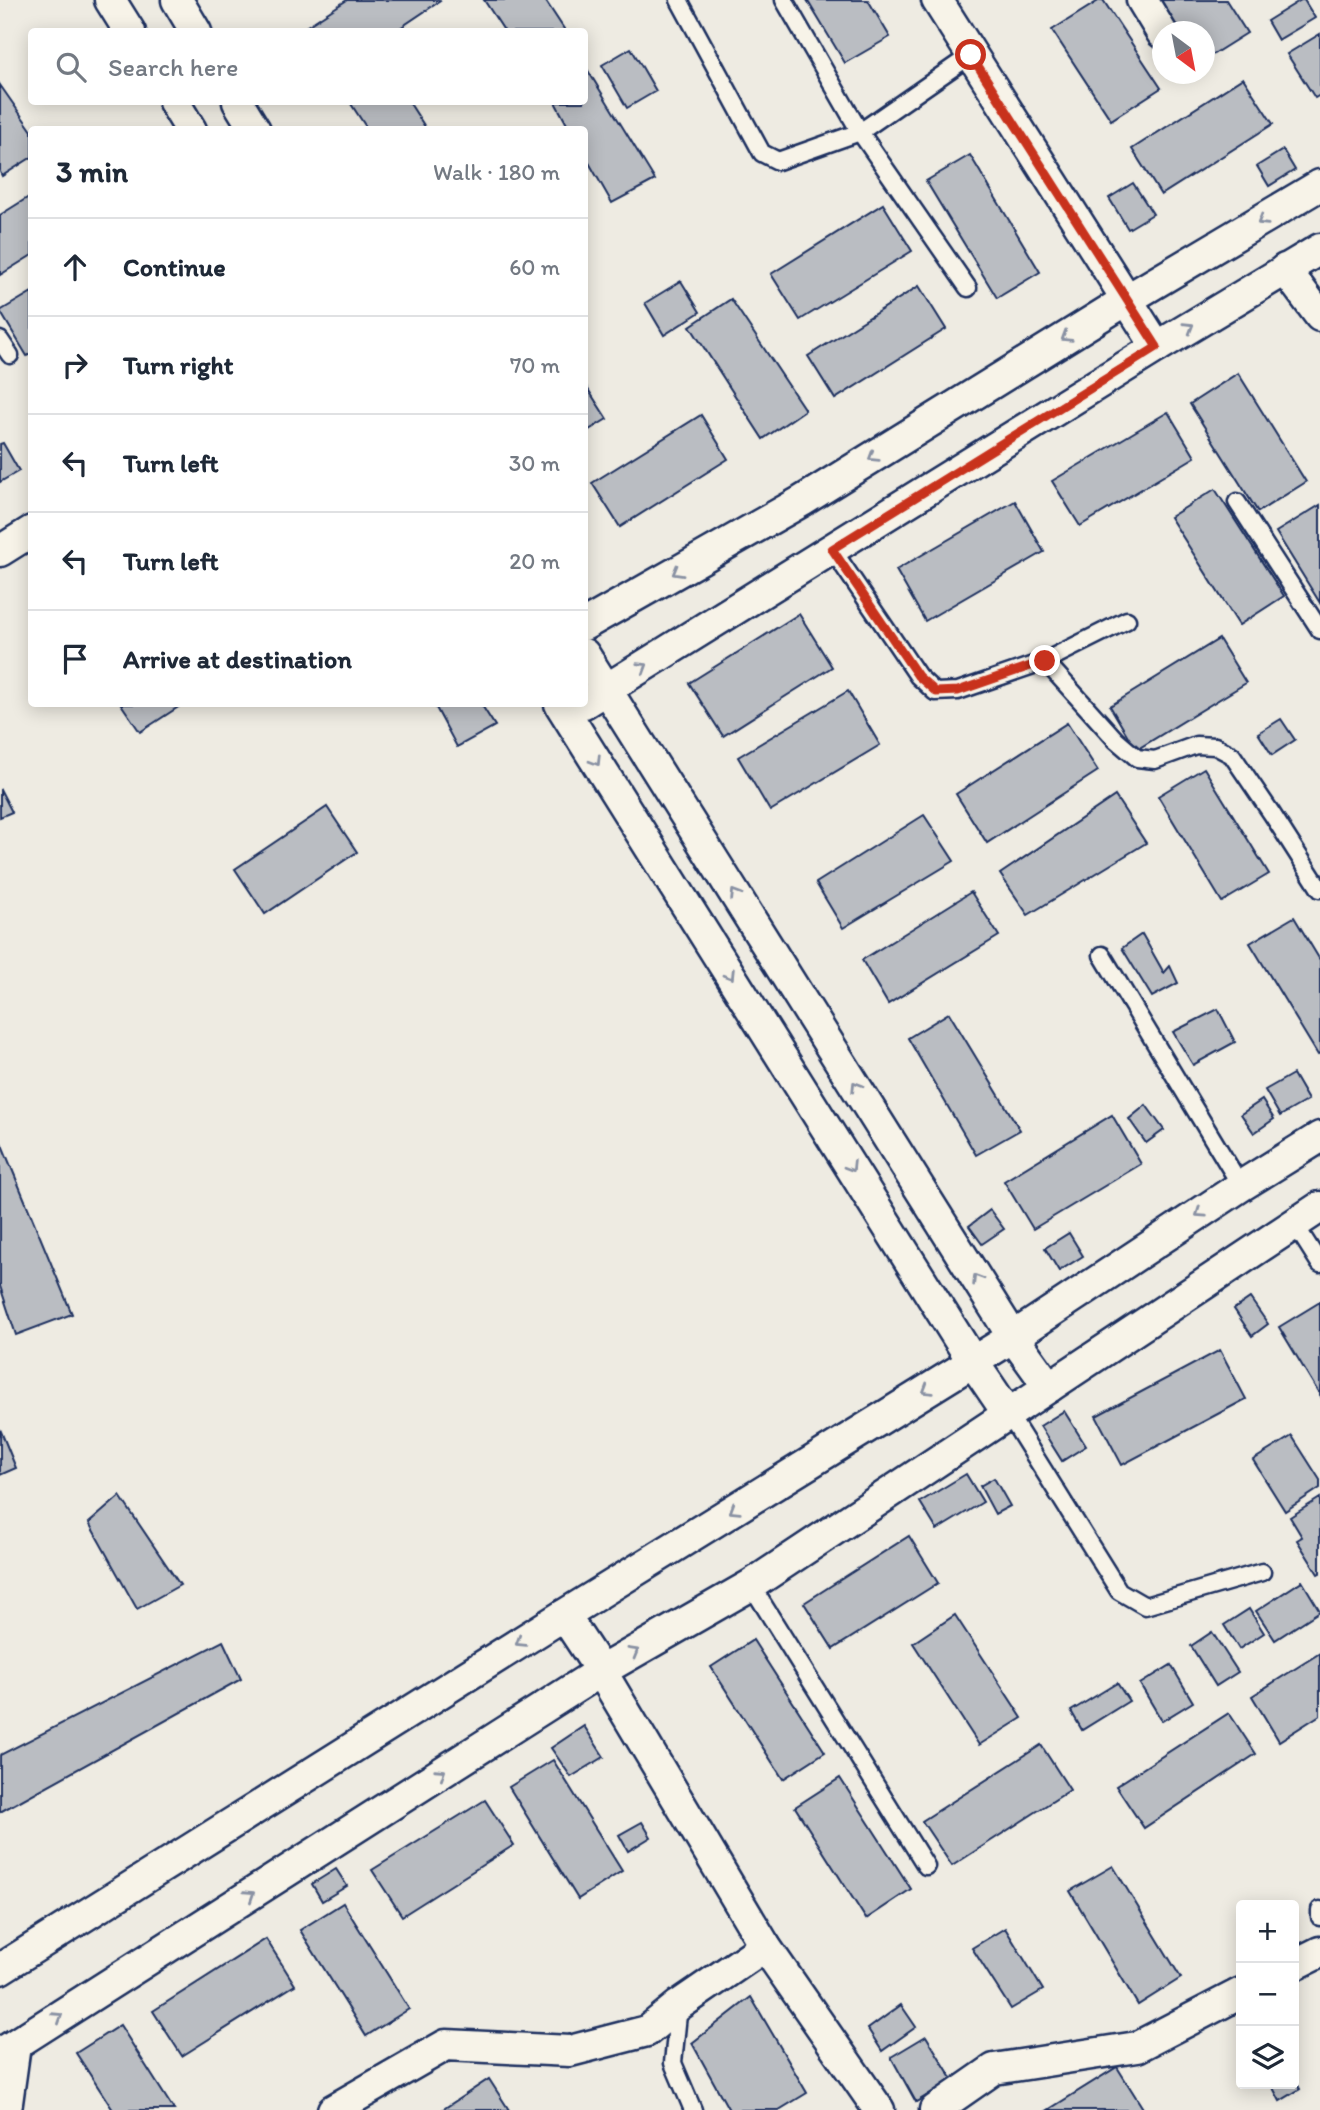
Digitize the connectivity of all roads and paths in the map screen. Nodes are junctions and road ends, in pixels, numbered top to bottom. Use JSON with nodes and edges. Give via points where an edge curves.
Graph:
{"nodes":[{"id":1,"x":110,"y":0,"type":"edge"},
{"id":2,"x":177,"y":0,"type":"edge"},
{"id":3,"x":679,"y":0,"type":"edge"},
{"id":4,"x":783,"y":0,"type":"edge"},
{"id":5,"x":937,"y":0,"type":"edge"},
{"id":6,"x":1142,"y":0,"type":"edge"},
{"id":7,"x":1155,"y":21,"type":"edge"},
{"id":8,"x":128,"y":28,"type":"edge"},
{"id":9,"x":194,"y":28,"type":"edge"},
{"id":10,"x":971,"y":55,"type":"junction"},
{"id":11,"x":176,"y":105,"type":"edge"},
{"id":12,"x":240,"y":105,"type":"edge"},
{"id":13,"x":189,"y":126,"type":"edge"},
{"id":14,"x":253,"y":126,"type":"edge"},
{"id":15,"x":860,"y":132,"type":"junction"},
{"id":16,"x":1320,"y":185,"type":"edge"},
{"id":17,"x":1320,"y":249,"type":"edge"},
{"id":18,"x":1285,"y":270,"type":"junction"},
{"id":19,"x":968,"y":288,"type":"dead end"},
{"id":20,"x":1128,"y":299,"type":"junction"},
{"id":21,"x":1320,"y":316,"type":"edge"},
{"id":22,"x":0,"y":340,"type":"edge"},
{"id":23,"x":1157,"y":347,"type":"junction"},
{"id":24,"x":10,"y":355,"type":"dead end"},
{"id":25,"x":1237,"y":502,"type":"dead end"},
{"id":26,"x":28,"y":534,"type":"edge"},
{"id":27,"x":832,"y":549,"type":"junction"},
{"id":28,"x":0,"y":551,"type":"edge"},
{"id":29,"x":1128,"y":620,"type":"dead end"},
{"id":30,"x":588,"y":623,"type":"edge"},
{"id":31,"x":1320,"y":630,"type":"edge"},
{"id":32,"x":1045,"y":661,"type":"junction"},
{"id":33,"x":588,"y":698,"type":"edge"},
{"id":34,"x":582,"y":707,"type":"edge"},
{"id":35,"x":583,"y":707,"type":"edge"},
{"id":36,"x":1320,"y":889,"type":"edge"},
{"id":37,"x":1102,"y":955,"type":"dead end"},
{"id":38,"x":1320,"y":1137,"type":"edge"},
{"id":39,"x":1241,"y":1186,"type":"junction"},
{"id":40,"x":1320,"y":1207,"type":"edge"},
{"id":41,"x":1294,"y":1223,"type":"junction"},
{"id":42,"x":1320,"y":1264,"type":"edge"},
{"id":43,"x":1013,"y":1337,"type":"junction"},
{"id":44,"x":973,"y":1362,"type":"junction"},
{"id":45,"x":1049,"y":1387,"type":"junction"},
{"id":46,"x":1009,"y":1415,"type":"junction"},
{"id":47,"x":1262,"y":1572,"type":"dead end"},
{"id":48,"x":751,"y":1585,"type":"junction"},
{"id":49,"x":564,"y":1615,"type":"junction"},
{"id":50,"x":601,"y":1671,"type":"junction"},
{"id":51,"x":926,"y":1866,"type":"dead end"},
{"id":52,"x":1320,"y":1910,"type":"edge"},
{"id":53,"x":1320,"y":1917,"type":"edge"},
{"id":54,"x":765,"y":1946,"type":"junction"},
{"id":55,"x":1320,"y":1952,"type":"edge"},
{"id":56,"x":1298,"y":1963,"type":"edge"},
{"id":57,"x":0,"y":1969,"type":"edge"},
{"id":58,"x":1236,"y":1996,"type":"edge"},
{"id":59,"x":679,"y":2005,"type":"junction"},
{"id":60,"x":7,"y":2049,"type":"edge"},
{"id":61,"x":6,"y":2110,"type":"edge"},
{"id":62,"x":333,"y":2110,"type":"edge"},
{"id":63,"x":693,"y":2110,"type":"edge"},
{"id":64,"x":879,"y":2110,"type":"edge"},
{"id":65,"x":935,"y":2110,"type":"edge"}],
"edges":[{"from":1,"to":8,"type":"street"},
{"from":2,"to":9,"type":"street"},
{"from":3,"to":15,"type":"lane","via":[[762,153],[778,161]]},
{"from":4,"to":15,"type":"lane"},
{"from":5,"to":10,"type":"street"},
{"from":6,"to":7,"type":"street"},
{"from":10,"to":15,"type":"lane"},
{"from":10,"to":20,"type":"street"},
{"from":11,"to":13,"type":"street"},
{"from":12,"to":14,"type":"street"},
{"from":15,"to":19,"type":"lane"},
{"from":16,"to":20,"type":"street","one_way":true},
{"from":17,"to":18,"type":"street"},
{"from":18,"to":21,"type":"street"},
{"from":23,"to":18,"type":"street","one_way":true},
{"from":20,"to":23,"type":"street"},
{"from":20,"to":30,"type":"street","one_way":true,"via":[[802,501]]},
{"from":22,"to":24,"type":"lane"},
{"from":23,"to":27,"type":"street"},
{"from":25,"to":31,"type":"lane"},
{"from":26,"to":28,"type":"street"},
{"from":27,"to":32,"type":"lane","via":[[918,676],[936,692],[958,691]]},
{"from":33,"to":27,"type":"street","one_way":true},
{"from":29,"to":32,"type":"lane"},
{"from":32,"to":36,"type":"lane","via":[[1137,758],[1155,760],[1196,745],[1215,746],[1232,755]]},
{"from":34,"to":44,"type":"street","one_way":true},
{"from":43,"to":35,"type":"street","one_way":true},
{"from":37,"to":39,"type":"lane"},
{"from":38,"to":39,"type":"street"},
{"from":39,"to":43,"type":"street","one_way":true},
{"from":40,"to":41,"type":"street"},
{"from":41,"to":42,"type":"lane"},
{"from":41,"to":45,"type":"street"},
{"from":43,"to":44,"type":"street"},
{"from":43,"to":45,"type":"street"},
{"from":44,"to":46,"type":"street"},
{"from":44,"to":49,"type":"street","one_way":true},
{"from":45,"to":46,"type":"street"},
{"from":46,"to":47,"type":"lane","via":[[1119,1591],[1145,1606]]},
{"from":46,"to":48,"type":"street"},
{"from":50,"to":48,"type":"street","one_way":true},
{"from":48,"to":51,"type":"lane"},
{"from":49,"to":50,"type":"street"},
{"from":49,"to":57,"type":"street","one_way":true},
{"from":50,"to":54,"type":"street"},
{"from":60,"to":50,"type":"street","one_way":true},
{"from":52,"to":53,"type":"lane"},
{"from":54,"to":59,"type":"street"},
{"from":54,"to":64,"type":"street"},
{"from":55,"to":56,"type":"street"},
{"from":58,"to":65,"type":"street","via":[[1137,2047],[994,2069]]},
{"from":59,"to":62,"type":"street","via":[[647,2031],[570,2050],[446,2045]]},
{"from":59,"to":63,"type":"lane","via":[[673,2063]]},
{"from":60,"to":61,"type":"street"}]}
